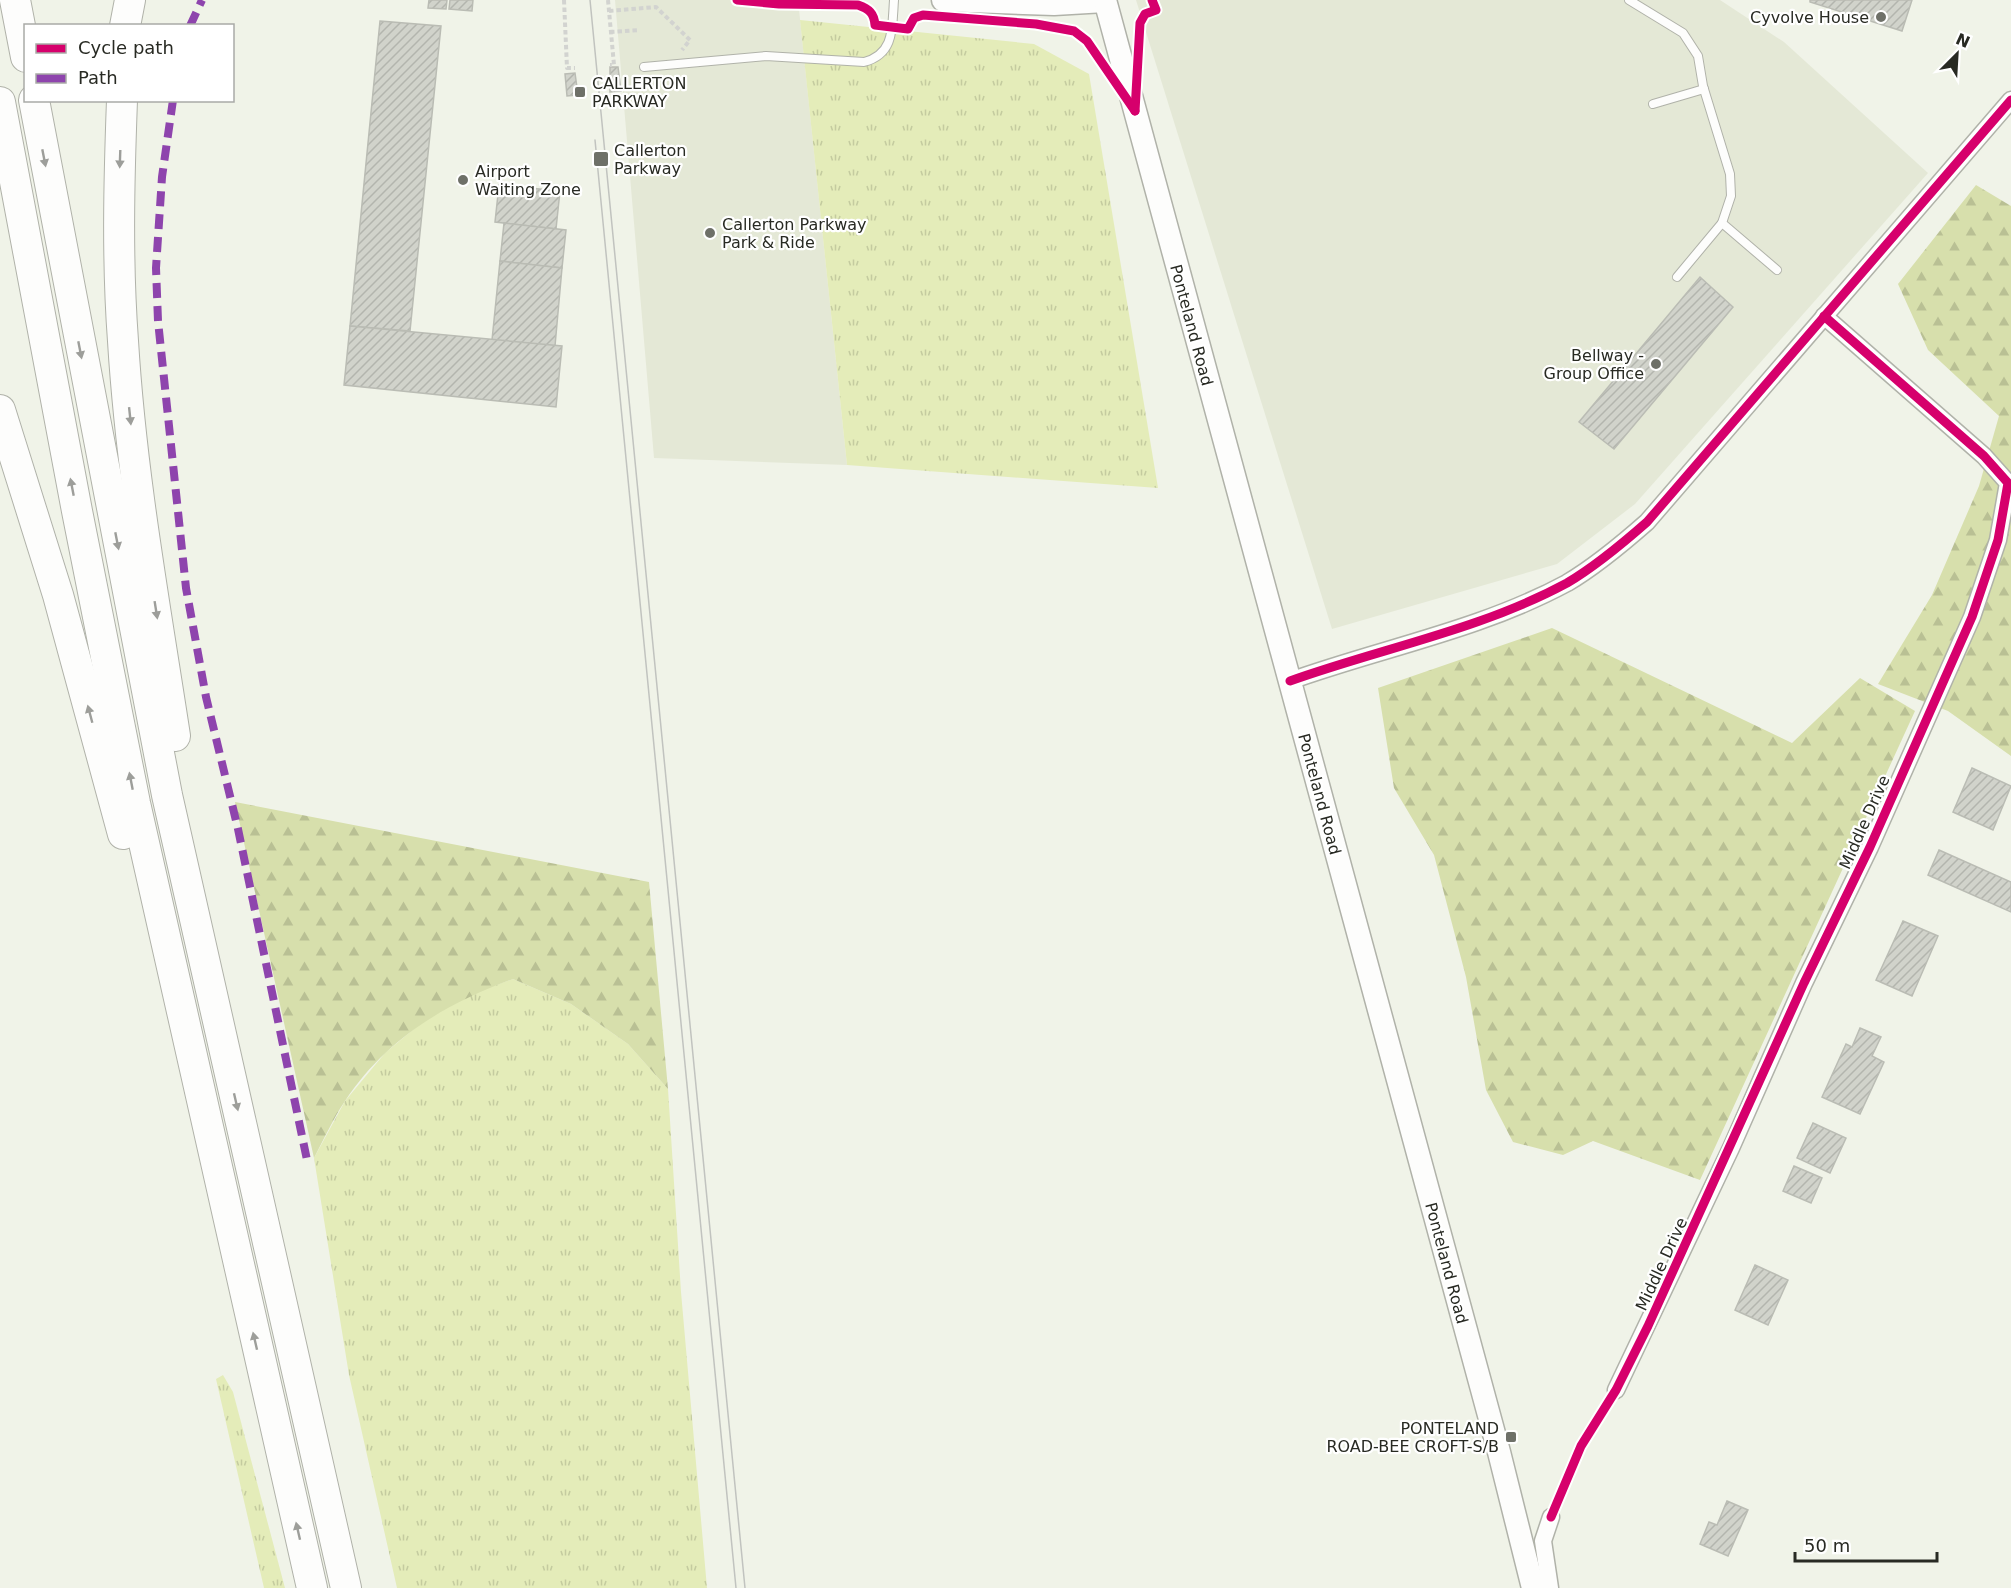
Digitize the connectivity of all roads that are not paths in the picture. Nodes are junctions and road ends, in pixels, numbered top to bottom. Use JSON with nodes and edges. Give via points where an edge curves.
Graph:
{"nodes":[{"id":1,"x":15,"y":0,"type":"edge"},
{"id":2,"x":130,"y":0,"type":"edge"},
{"id":3,"x":894,"y":0,"type":"edge"},
{"id":4,"x":1106,"y":0,"type":"edge"},
{"id":5,"x":1629,"y":0,"type":"edge"},
{"id":6,"x":958,"y":1,"type":"edge"},
{"id":7,"x":125,"y":24,"type":"edge"},
{"id":8,"x":24,"y":47,"type":"edge"},
{"id":9,"x":644,"y":67,"type":"dead end"},
{"id":10,"x":1704,"y":89,"type":"junction"},
{"id":11,"x":2011,"y":100,"type":"edge"},
{"id":12,"x":0,"y":102,"type":"edge"},
{"id":13,"x":34,"y":102,"type":"edge"},
{"id":14,"x":122,"y":102,"type":"edge"},
{"id":15,"x":1653,"y":104,"type":"dead end"},
{"id":16,"x":1722,"y":223,"type":"junction"},
{"id":17,"x":1777,"y":270,"type":"dead end"},
{"id":18,"x":1677,"y":277,"type":"dead end"},
{"id":19,"x":1824,"y":316,"type":"junction"},
{"id":20,"x":0,"y":410,"type":"edge"},
{"id":21,"x":2010,"y":483,"type":"edge"},
{"id":22,"x":1290,"y":681,"type":"junction"},
{"id":23,"x":225,"y":1055,"type":"junction"},
{"id":24,"x":218,"y":1175,"type":"junction"},
{"id":25,"x":1616,"y":1390,"type":"dead end"},
{"id":26,"x":1551,"y":1517,"type":"dead end"},
{"id":27,"x":312,"y":1588,"type":"edge"},
{"id":28,"x":346,"y":1588,"type":"edge"},
{"id":29,"x":1533,"y":1588,"type":"edge"},
{"id":30,"x":1550,"y":1588,"type":"edge"}],
"edges":[{"from":1,"to":8,"type":"highway"},
{"from":2,"to":7,"type":"highway"},
{"from":3,"to":9,"type":"lane","via":[[889,46],[879,57],[864,62],[766,56]]},
{"from":4,"to":6,"type":"main road","via":[[1054,4]]},
{"from":4,"to":22,"type":"main road","name":"Ponteland Road"},
{"from":5,"to":10,"type":"lane","via":[[1683,33],[1698,56]]},
{"from":10,"to":15,"type":"lane"},
{"from":10,"to":16,"type":"lane","via":[[1730,174],[1731,196]]},
{"from":11,"to":19,"type":"street"},
{"from":24,"to":12,"type":"highway","one_way":true,"via":[[135,803]]},
{"from":13,"to":23,"type":"highway","one_way":true,"via":[[167,795]]},
{"from":14,"to":23,"type":"highway","one_way":true,"via":[[118,223],[123,342],[138,494],[183,783],[201,866]]},
{"from":16,"to":17,"type":"lane"},
{"from":16,"to":18,"type":"lane"},
{"from":19,"to":21,"type":"street","name":"Middle Drive"},
{"from":19,"to":22,"type":"street","via":[[1647,522],[1614,552],[1568,582],[1497,616]]},
{"from":24,"to":20,"type":"highway","one_way":true,"via":[[162,997],[139,889],[58,595]]},
{"from":21,"to":25,"type":"street","name":"Middle Drive","via":[[1998,540],[1972,617],[1731,1149]]},
{"from":22,"to":29,"type":"main road","name":"Ponteland Road"},
{"from":23,"to":28,"type":"highway","one_way":true},
{"from":27,"to":24,"type":"highway","one_way":true},
{"from":26,"to":30,"type":"street","via":[[1543,1541]]}]}
